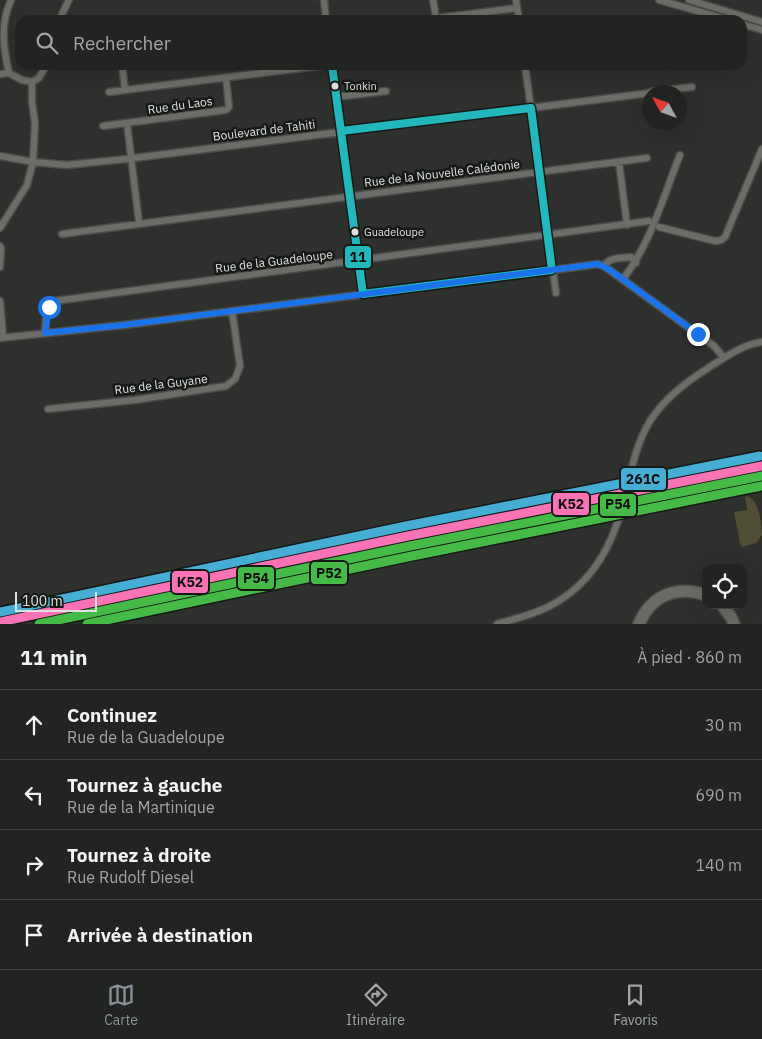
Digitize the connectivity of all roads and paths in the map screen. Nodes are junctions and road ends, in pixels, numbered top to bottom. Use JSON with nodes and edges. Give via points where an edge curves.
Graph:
{"nodes":[{"id":1,"x":11,"y":0,"type":"edge"},
{"id":2,"x":69,"y":0,"type":"edge"},
{"id":3,"x":325,"y":0,"type":"edge"},
{"id":4,"x":433,"y":0,"type":"edge"},
{"id":5,"x":516,"y":0,"type":"edge"},
{"id":6,"x":659,"y":0,"type":"edge"},
{"id":7,"x":689,"y":0,"type":"edge"},
{"id":8,"x":720,"y":5,"type":"junction"},
{"id":9,"x":517,"y":8,"type":"junction"},
{"id":10,"x":62,"y":15,"type":"edge"},
{"id":11,"x":326,"y":15,"type":"edge"},
{"id":12,"x":436,"y":15,"type":"edge"},
{"id":13,"x":460,"y":15,"type":"edge"},
{"id":14,"x":518,"y":15,"type":"edge"},
{"id":15,"x":711,"y":15,"type":"edge"},
{"id":16,"x":718,"y":15,"type":"edge"},
{"id":17,"x":745,"y":15,"type":"edge"},
{"id":18,"x":747,"y":16,"type":"edge"},
{"id":19,"x":762,"y":22,"type":"edge"},
{"id":20,"x":747,"y":26,"type":"edge"},
{"id":21,"x":762,"y":30,"type":"edge"},
{"id":22,"x":43,"y":70,"type":"edge"},
{"id":23,"x":123,"y":70,"type":"edge"},
{"id":24,"x":288,"y":70,"type":"edge"},
{"id":25,"x":333,"y":70,"type":"edge"},
{"id":26,"x":526,"y":70,"type":"edge"},
{"id":27,"x":9,"y":72,"type":"junction"},
{"id":28,"x":0,"y":74,"type":"edge"},
{"id":29,"x":226,"y":78,"type":"junction"},
{"id":30,"x":32,"y":82,"type":"junction"},
{"id":31,"x":692,"y":87,"type":"dead end"},
{"id":32,"x":687,"y":88,"type":"edge"},
{"id":33,"x":125,"y":90,"type":"junction"},
{"id":34,"x":386,"y":91,"type":"dead end"},
{"id":35,"x":109,"y":92,"type":"dead end"},
{"id":36,"x":642,"y":93,"type":"edge"},
{"id":37,"x":336,"y":97,"type":"junction"},
{"id":38,"x":531,"y":108,"type":"junction"},
{"id":39,"x":127,"y":123,"type":"junction"},
{"id":40,"x":103,"y":126,"type":"dead end"},
{"id":41,"x":341,"y":131,"type":"junction"},
{"id":42,"x":762,"y":149,"type":"edge"},
{"id":43,"x":680,"y":155,"type":"dead end"},
{"id":44,"x":0,"y":156,"type":"edge"},
{"id":45,"x":647,"y":158,"type":"dead end"},
{"id":46,"x":132,"y":159,"type":"junction"},
{"id":47,"x":33,"y":162,"type":"junction"},
{"id":48,"x":619,"y":162,"type":"junction"},
{"id":49,"x":539,"y":172,"type":"junction"},
{"id":50,"x":350,"y":195,"type":"junction"},
{"id":51,"x":649,"y":221,"type":"dead end"},
{"id":52,"x":139,"y":223,"type":"junction"},
{"id":53,"x":627,"y":226,"type":"junction"},
{"id":54,"x":659,"y":227,"type":"dead end"},
{"id":55,"x":0,"y":228,"type":"edge"},
{"id":56,"x":62,"y":234,"type":"dead end"},
{"id":57,"x":547,"y":235,"type":"junction"},
{"id":58,"x":0,"y":246,"type":"edge"},
{"id":59,"x":358,"y":261,"type":"junction"},
{"id":60,"x":636,"y":263,"type":"junction"},
{"id":61,"x":604,"y":266,"type":"junction"},
{"id":62,"x":0,"y":267,"type":"edge"},
{"id":63,"x":552,"y":270,"type":"junction"},
{"id":64,"x":623,"y":279,"type":"junction"},
{"id":65,"x":556,"y":293,"type":"dead end"},
{"id":66,"x":363,"y":294,"type":"junction"},
{"id":67,"x":0,"y":301,"type":"edge"},
{"id":68,"x":232,"y":311,"type":"junction"},
{"id":69,"x":45,"y":333,"type":"junction"},
{"id":70,"x":2,"y":337,"type":"edge"},
{"id":71,"x":762,"y":342,"type":"edge"},
{"id":72,"x":724,"y":358,"type":"junction"},
{"id":73,"x":48,"y":409,"type":"dead end"},
{"id":74,"x":702,"y":594,"type":"edge"},
{"id":75,"x":725,"y":609,"type":"edge"},
{"id":76,"x":497,"y":624,"type":"edge"},
{"id":77,"x":639,"y":624,"type":"edge"},
{"id":78,"x":734,"y":624,"type":"edge"}],
"edges":[{"from":1,"to":27,"type":"street","via":[[2,30]]},
{"from":2,"to":10,"type":"street"},
{"from":3,"to":11,"type":"street"},
{"from":4,"to":12,"type":"street"},
{"from":5,"to":9,"type":"street"},
{"from":6,"to":15,"type":"street"},
{"from":7,"to":8,"type":"street"},
{"from":8,"to":16,"type":"street"},
{"from":8,"to":17,"type":"street"},
{"from":9,"to":13,"type":"street"},
{"from":9,"to":14,"type":"street"},
{"from":18,"to":19,"type":"street"},
{"from":20,"to":21,"type":"street"},
{"from":22,"to":30,"type":"street"},
{"from":23,"to":33,"type":"street"},
{"from":24,"to":29,"type":"street"},
{"from":25,"to":37,"type":"street"},
{"from":26,"to":38,"type":"street"},
{"from":27,"to":28,"type":"street"},
{"from":27,"to":30,"type":"street"},
{"from":29,"to":33,"type":"street"},
{"from":29,"to":39,"type":"street","name":"Rue du Laos","via":[[229,106],[226,110]]},
{"from":30,"to":47,"type":"street"},
{"from":31,"to":32,"type":"street","name":"Boulevard de Tahiti"},
{"from":33,"to":35,"type":"street"},
{"from":34,"to":37,"type":"street"},
{"from":36,"to":38,"type":"street","name":"Boulevard de Tahiti"},
{"from":37,"to":41,"type":"street"},
{"from":38,"to":41,"type":"street","name":"Boulevard de Tahiti"},
{"from":38,"to":49,"type":"street"},
{"from":39,"to":40,"type":"street","name":"Rue du Laos"},
{"from":39,"to":46,"type":"street"},
{"from":41,"to":46,"type":"street","name":"Boulevard de Tahiti"},
{"from":41,"to":50,"type":"street"},
{"from":42,"to":54,"type":"street","via":[[725,237],[715,241]]},
{"from":43,"to":60,"type":"street"},
{"from":44,"to":47,"type":"street","name":"Boulevard de Tahiti"},
{"from":45,"to":48,"type":"street","name":"Rue de la Nouvelle Calédonie"},
{"from":46,"to":47,"type":"street","name":"Boulevard de Tahiti","via":[[67,165]]},
{"from":46,"to":52,"type":"street"},
{"from":47,"to":55,"type":"street","via":[[27,185]]},
{"from":48,"to":49,"type":"street","name":"Rue de la Nouvelle Calédonie"},
{"from":48,"to":53,"type":"street"},
{"from":49,"to":50,"type":"street","name":"Rue de la Nouvelle Calédonie"},
{"from":49,"to":57,"type":"street"},
{"from":50,"to":52,"type":"street","name":"Rue de la Nouvelle Calédonie"},
{"from":50,"to":59,"type":"street"},
{"from":51,"to":53,"type":"street","name":"Rue de la Guadeloupe"},
{"from":52,"to":56,"type":"street","name":"Rue de la Nouvelle Calédonie"},
{"from":53,"to":57,"type":"street","name":"Rue de la Guadeloupe"},
{"from":57,"to":59,"type":"street","name":"Rue de la Guadeloupe"},
{"from":57,"to":63,"type":"street"},
{"from":58,"to":62,"type":"street"},
{"from":59,"to":66,"type":"street"},
{"from":59,"to":69,"type":"street","name":"Rue de la Guadeloupe","via":[[55,301],[49,307]]},
{"from":60,"to":61,"type":"street","via":[[631,258],[611,259]]},
{"from":60,"to":64,"type":"street"},
{"from":61,"to":63,"type":"street"},
{"from":61,"to":64,"type":"street"},
{"from":63,"to":65,"type":"street"},
{"from":63,"to":66,"type":"street"},
{"from":64,"to":72,"type":"street","via":[[716,347]]},
{"from":66,"to":68,"type":"street"},
{"from":67,"to":70,"type":"street"},
{"from":68,"to":69,"type":"street"},
{"from":68,"to":73,"type":"street","name":"Rue de la Guyane","via":[[240,366],[235,379],[226,386]]},
{"from":69,"to":70,"type":"street"},
{"from":71,"to":72,"type":"street","via":[[744,346]]},
{"from":72,"to":76,"type":"street","via":[[680,387],[650,422],[635,453],[616,529],[592,571],[547,608]]},
{"from":74,"to":77,"type":"highway","via":[[681,591],[659,598],[644,612]]},
{"from":75,"to":78,"type":"highway"}]}
